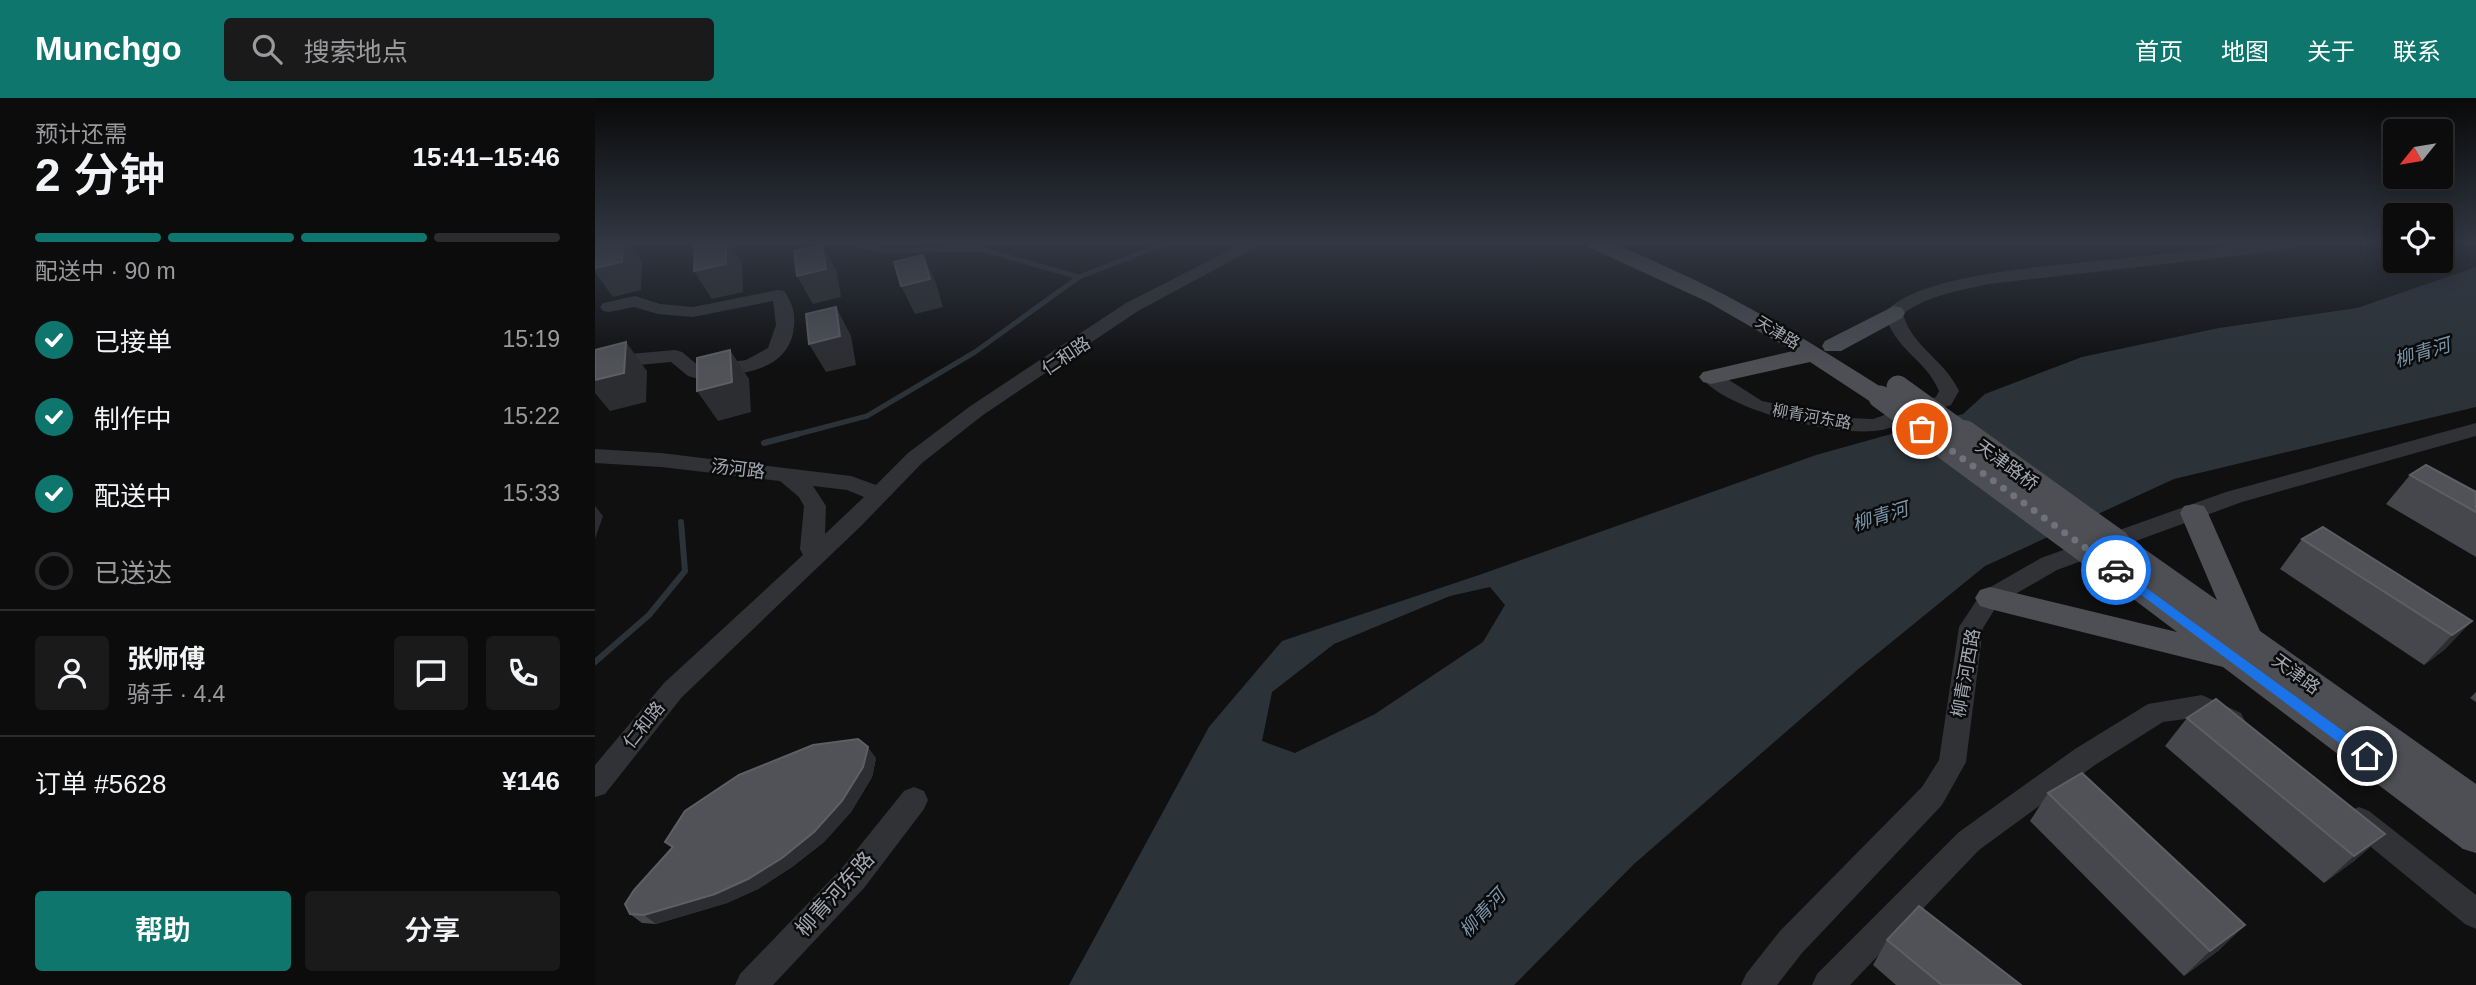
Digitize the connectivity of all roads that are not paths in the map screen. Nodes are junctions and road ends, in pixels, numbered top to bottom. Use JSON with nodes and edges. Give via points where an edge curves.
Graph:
{"nodes":[{"id":1,"x":1175,"y":283,"type":"edge"},
{"id":2,"x":1183,"y":283,"type":"edge"},
{"id":3,"x":1686,"y":283,"type":"edge"},
{"id":4,"x":1717,"y":283,"type":"edge"},
{"id":5,"x":1973,"y":283,"type":"edge"},
{"id":6,"x":610,"y":307,"type":"dead end"},
{"id":7,"x":1894,"y":313,"type":"junction"},
{"id":8,"x":1823,"y":350,"type":"junction"},
{"id":9,"x":595,"y":363,"type":"edge"},
{"id":10,"x":1711,"y":377,"type":"joint"},
{"id":11,"x":1889,"y":392,"type":"joint"},
{"id":12,"x":2476,"y":429,"type":"edge"},
{"id":13,"x":595,"y":456,"type":"edge"},
{"id":14,"x":787,"y":476,"type":"junction"},
{"id":15,"x":878,"y":494,"type":"junction"},
{"id":16,"x":2194,"y":513,"type":"junction"},
{"id":17,"x":2104,"y":548,"type":"joint"},
{"id":18,"x":811,"y":549,"type":"junction"},
{"id":19,"x":1990,"y":598,"type":"junction"},
{"id":20,"x":2242,"y":649,"type":"junction"},
{"id":21,"x":2255,"y":736,"type":"edge"},
{"id":22,"x":595,"y":770,"type":"edge"},
{"id":23,"x":595,"y":785,"type":"edge"},
{"id":24,"x":914,"y":800,"type":"dead end"},
{"id":25,"x":2339,"y":804,"type":"edge"},
{"id":26,"x":2476,"y":804,"type":"edge"},
{"id":27,"x":2476,"y":837,"type":"edge"},
{"id":28,"x":2476,"y":914,"type":"edge"},
{"id":29,"x":751,"y":985,"type":"edge"},
{"id":30,"x":1756,"y":985,"type":"edge"},
{"id":31,"x":1828,"y":985,"type":"edge"}],
"edges":[{"from":1,"to":15,"type":"street","name":"仁和路","via":[[976,411],[915,457]]},
{"from":2,"to":15,"type":"street","name":"仁和路","via":[[982,413]]},
{"from":3,"to":8,"type":"main road","name":"天津路"},
{"from":4,"to":8,"type":"main road","name":"天津路","via":[[1785,316]]},
{"from":5,"to":7,"type":"street","via":[[1921,298]]},
{"from":6,"to":9,"type":"street","via":[[635,301],[658,309],[693,312],[778,295],[786,306],[785,337],[772,357],[743,368],[695,372],[675,356]]},
{"from":7,"to":8,"type":"main road"},
{"from":7,"to":10,"type":"street","name":"柳青河东路","via":[[1906,343],[1946,381],[1949,391],[1944,401],[1874,425],[1846,424],[1755,405]]},
{"from":8,"to":10,"type":"main road"},
{"from":8,"to":11,"type":"main road","name":"天津路"},
{"from":11,"to":17,"type":"main road","name":"天津路桥","bridge":true},
{"from":12,"to":16,"type":"street","name":"柳青河西路","via":[[2234,497]]},
{"from":13,"to":14,"type":"street","name":"汤河路"},
{"from":14,"to":15,"type":"street","name":"汤河路","via":[[851,483]]},
{"from":14,"to":18,"type":"street","via":[[808,489],[817,514]]},
{"from":15,"to":18,"type":"street","name":"仁和路"},
{"from":15,"to":23,"type":"street","name":"仁和路","via":[[673,690]]},
{"from":16,"to":19,"type":"street","name":"柳青河西路","via":[[2049,564]]},
{"from":16,"to":20,"type":"main road"},
{"from":17,"to":20,"type":"main road","name":"天津路"},
{"from":18,"to":22,"type":"street","name":"仁和路","via":[[663,688]]},
{"from":19,"to":20,"type":"main road"},
{"from":19,"to":30,"type":"street","name":"柳青河西路","via":[[1971,627],[1952,762],[1932,796],[1791,942]]},
{"from":20,"to":26,"type":"main road","name":"天津路"},
{"from":20,"to":27,"type":"main road","name":"天津路"},
{"from":21,"to":31,"type":"street","via":[[2202,706],[2157,712],[2085,757],[1969,841]]},
{"from":24,"to":29,"type":"street","name":"柳青河东路","via":[[853,878]]},
{"from":25,"to":28,"type":"street"}]}
